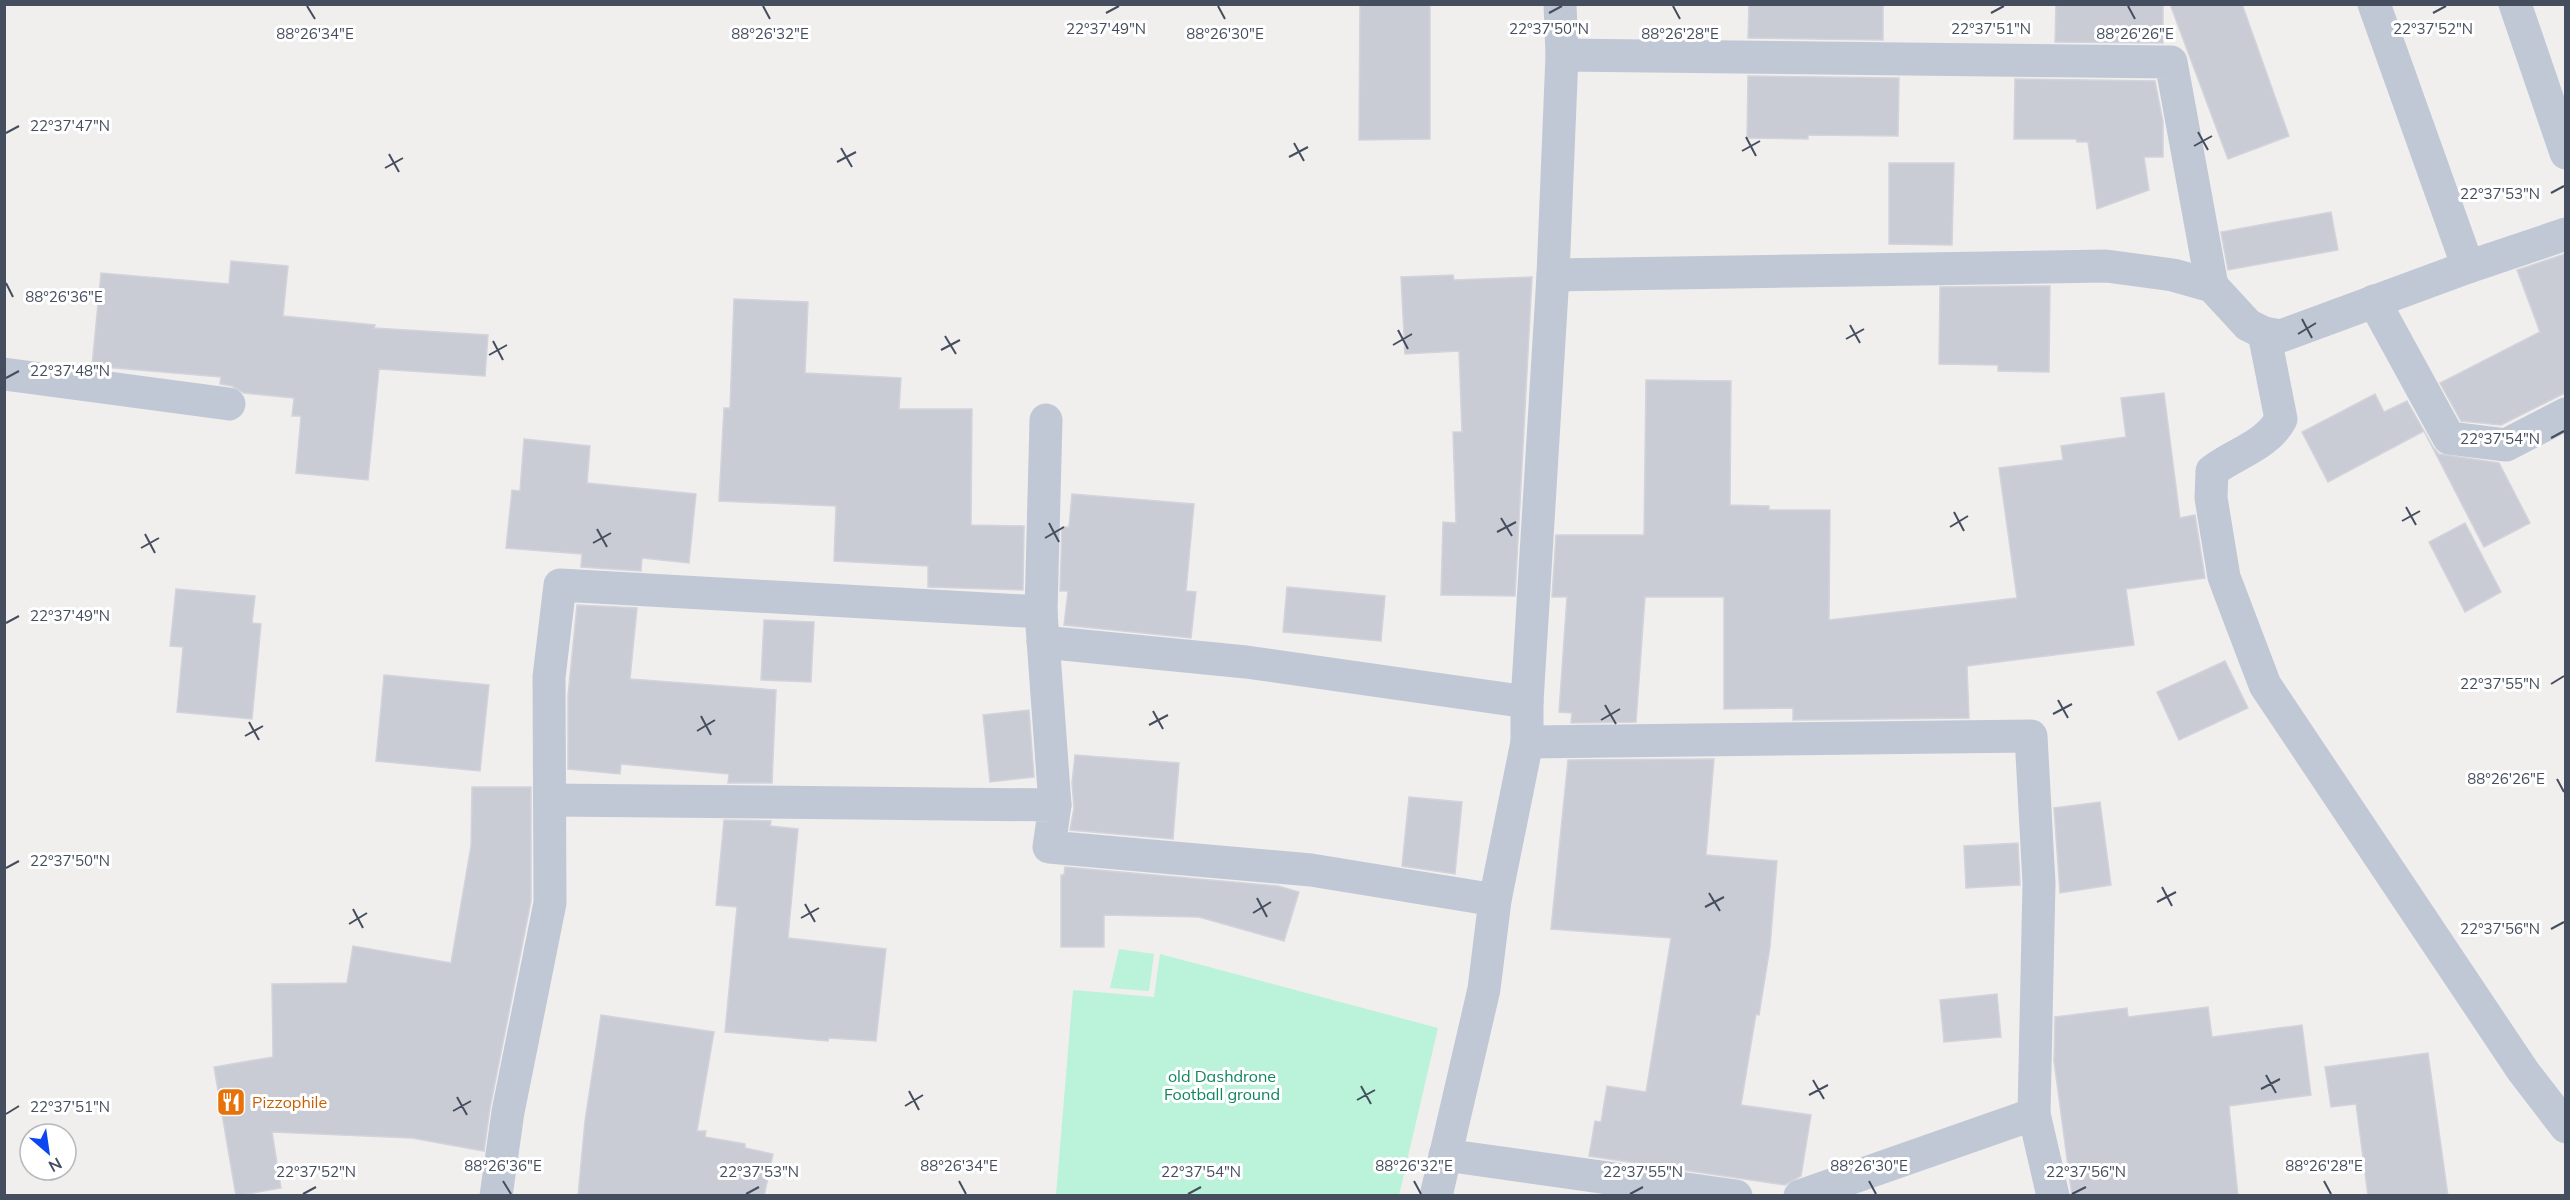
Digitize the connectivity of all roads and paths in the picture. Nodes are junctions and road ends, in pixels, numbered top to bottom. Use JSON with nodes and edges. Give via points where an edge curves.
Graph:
{"nodes":[{"id":1,"x":1560,"y":4,"type":"edge"},
{"id":2,"x":2373,"y":4,"type":"edge"},
{"id":3,"x":2515,"y":4,"type":"edge"},
{"id":4,"x":1562,"y":55,"type":"junction"},
{"id":5,"x":2565,"y":153,"type":"edge"},
{"id":6,"x":2565,"y":234,"type":"edge"},
{"id":7,"x":2468,"y":267,"type":"junction"},
{"id":8,"x":1553,"y":275,"type":"junction"},
{"id":9,"x":2212,"y":286,"type":"junction"},
{"id":10,"x":2374,"y":301,"type":"junction"},
{"id":11,"x":2264,"y":333,"type":"junction"},
{"id":12,"x":4,"y":374,"type":"edge"},
{"id":13,"x":229,"y":404,"type":"dead end"},
{"id":14,"x":2565,"y":414,"type":"edge"},
{"id":15,"x":1046,"y":420,"type":"dead end"},
{"id":16,"x":1042,"y":627,"type":"junction"},
{"id":17,"x":1527,"y":702,"type":"junction"},
{"id":18,"x":1527,"y":742,"type":"junction"},
{"id":19,"x":550,"y":800,"type":"junction"},
{"id":20,"x":1055,"y":805,"type":"junction"},
{"id":21,"x":1495,"y":900,"type":"junction"},
{"id":22,"x":2034,"y":1114,"type":"junction"},
{"id":23,"x":2565,"y":1127,"type":"edge"},
{"id":24,"x":1445,"y":1155,"type":"junction"},
{"id":25,"x":496,"y":1196,"type":"edge"},
{"id":26,"x":1436,"y":1196,"type":"edge"},
{"id":27,"x":1736,"y":1196,"type":"edge"},
{"id":28,"x":1800,"y":1196,"type":"edge"},
{"id":29,"x":2053,"y":1196,"type":"edge"}],
"edges":[{"from":1,"to":4,"type":"street"},
{"from":2,"to":7,"type":"street"},
{"from":3,"to":5,"type":"street"},
{"from":4,"to":8,"type":"street"},
{"from":4,"to":9,"type":"street","via":[[2171,62]]},
{"from":6,"to":7,"type":"street"},
{"from":7,"to":10,"type":"street"},
{"from":8,"to":9,"type":"street","via":[[2106,266],[2173,275]]},
{"from":8,"to":17,"type":"street"},
{"from":9,"to":11,"type":"street","via":[[2248,325]]},
{"from":10,"to":11,"type":"street","via":[[2281,336]]},
{"from":10,"to":14,"type":"street","via":[[2449,438],[2506,445]]},
{"from":11,"to":23,"type":"street","via":[[2281,419],[2274,431],[2212,471],[2211,498],[2224,577],[2265,685],[2523,1071]]},
{"from":12,"to":13,"type":"street"},
{"from":15,"to":16,"type":"street"},
{"from":16,"to":17,"type":"street","via":[[1246,662]]},
{"from":16,"to":19,"type":"street","via":[[560,585],[549,677]]},
{"from":16,"to":20,"type":"street"},
{"from":17,"to":18,"type":"street"},
{"from":18,"to":21,"type":"street"},
{"from":18,"to":22,"type":"street","via":[[2031,736],[2040,883]]},
{"from":19,"to":20,"type":"street"},
{"from":19,"to":25,"type":"street","via":[[550,903],[508,1112]]},
{"from":20,"to":21,"type":"street","via":[[1049,847],[1311,870]]},
{"from":21,"to":24,"type":"street","via":[[1484,989]]},
{"from":22,"to":28,"type":"street"},
{"from":22,"to":29,"type":"street"},
{"from":24,"to":26,"type":"street"},
{"from":24,"to":27,"type":"street"}]}
